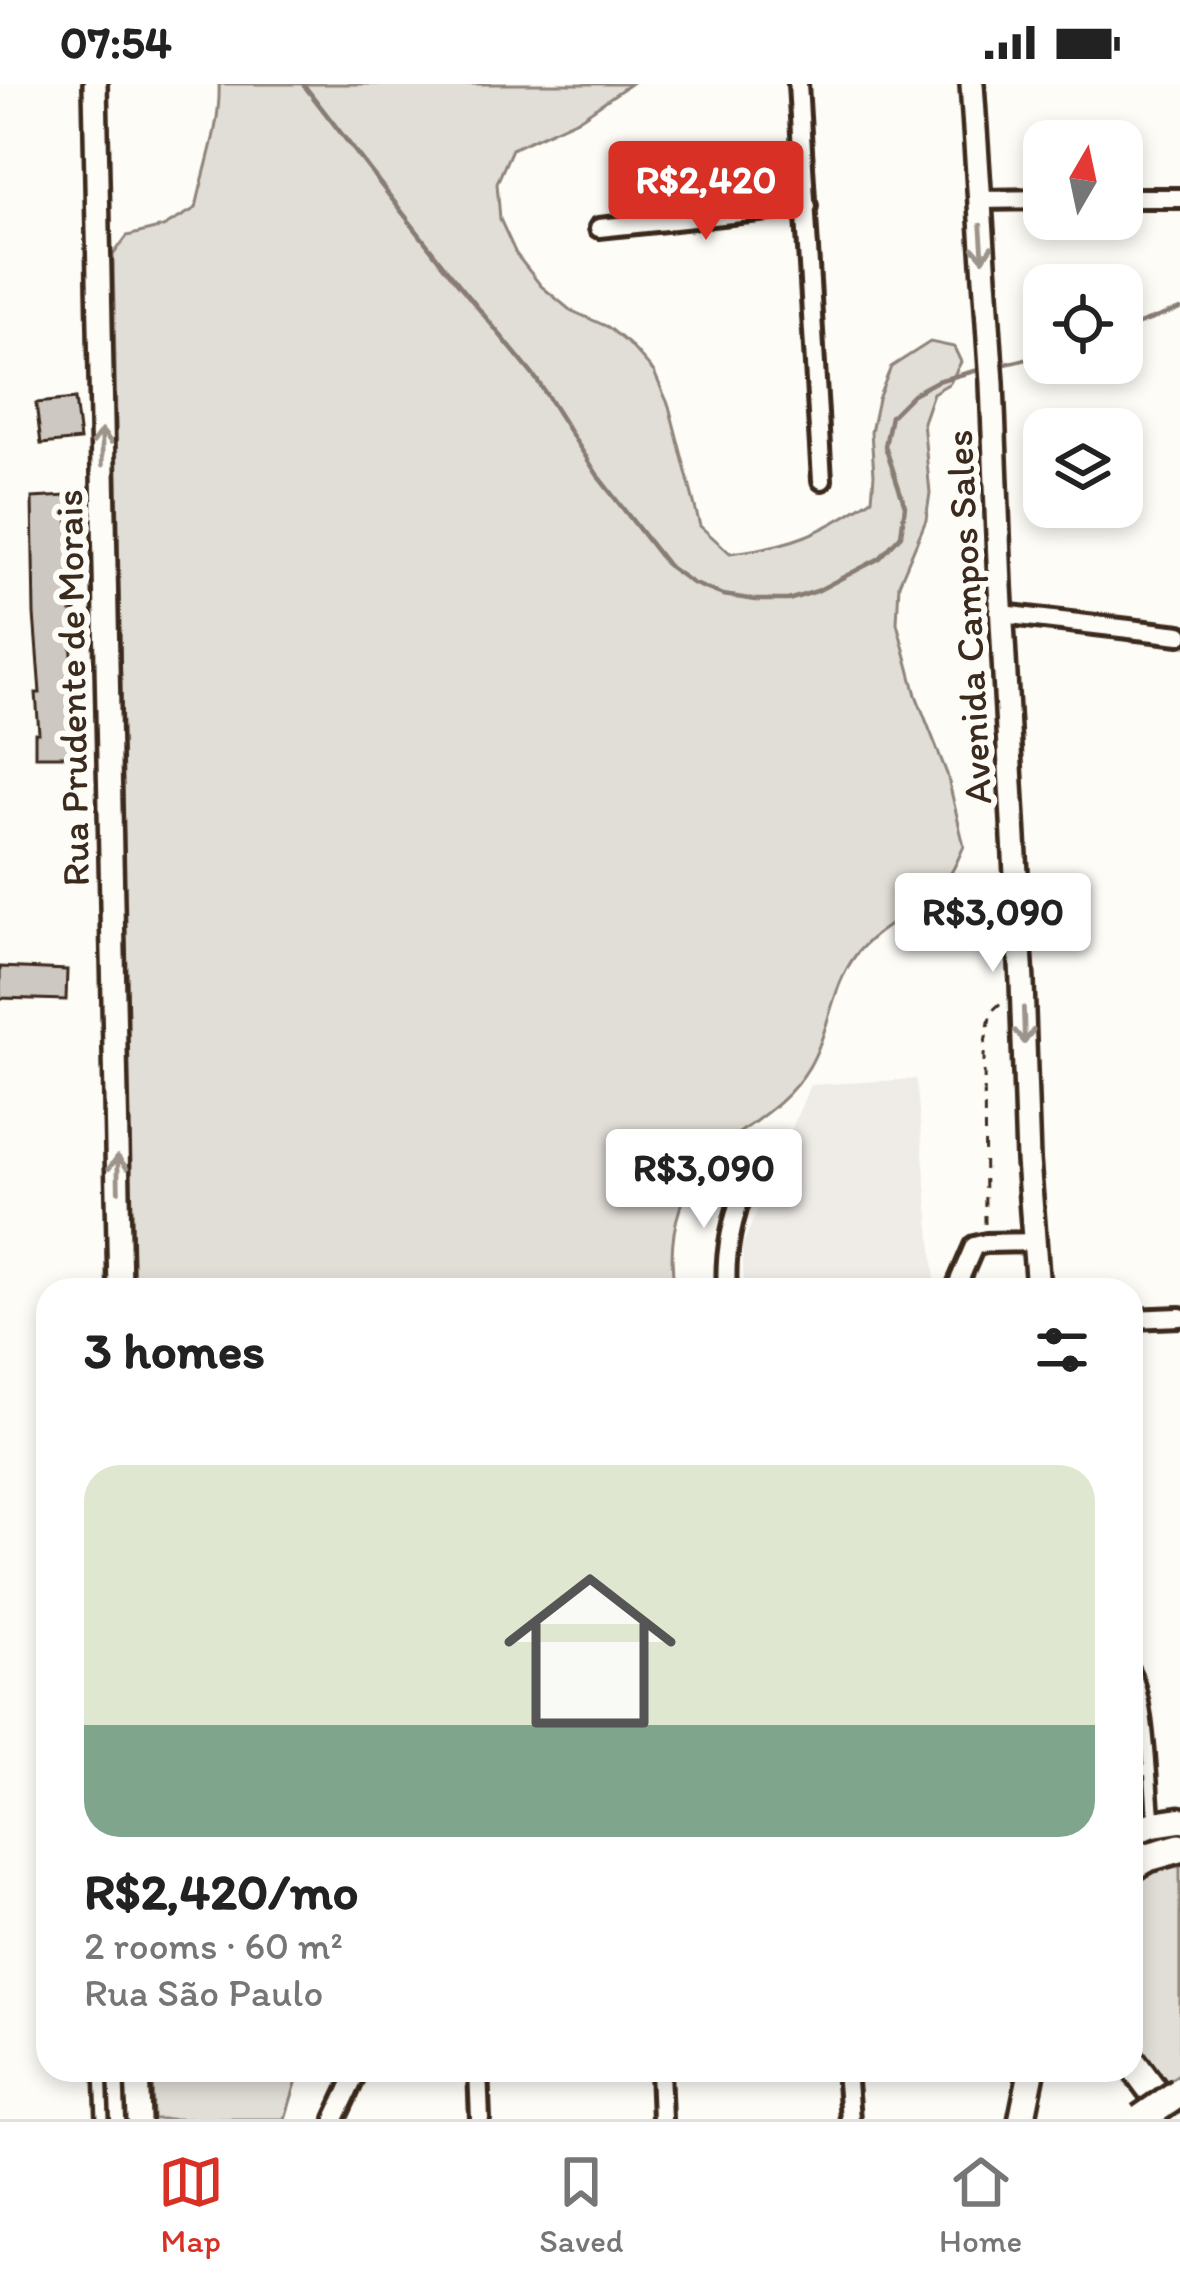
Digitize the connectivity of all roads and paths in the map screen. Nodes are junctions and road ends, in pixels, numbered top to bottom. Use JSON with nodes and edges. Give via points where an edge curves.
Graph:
{"nodes":[{"id":1,"x":94,"y":84,"type":"edge"},
{"id":2,"x":798,"y":84,"type":"edge"},
{"id":3,"x":972,"y":84,"type":"edge"},
{"id":4,"x":1143,"y":198,"type":"edge"},
{"id":5,"x":1180,"y":198,"type":"edge"},
{"id":6,"x":1023,"y":199,"type":"edge"},
{"id":7,"x":979,"y":200,"type":"junction"},
{"id":8,"x":807,"y":206,"type":"junction"},
{"id":9,"x":599,"y":228,"type":"dead end"},
{"id":10,"x":822,"y":479,"type":"dead end"},
{"id":11,"x":1002,"y":614,"type":"junction"},
{"id":12,"x":1180,"y":635,"type":"edge"},
{"id":13,"x":1022,"y":982,"type":"junction"},
{"id":14,"x":746,"y":1182,"type":"dead end"},
{"id":15,"x":1035,"y":1242,"type":"junction"},
{"id":16,"x":986,"y":1243,"type":"junction"},
{"id":17,"x":120,"y":1278,"type":"edge"},
{"id":18,"x":727,"y":1278,"type":"edge"},
{"id":19,"x":962,"y":1278,"type":"edge"},
{"id":20,"x":1037,"y":1278,"type":"edge"},
{"id":21,"x":1180,"y":1317,"type":"edge"},
{"id":22,"x":1143,"y":1319,"type":"edge"},
{"id":23,"x":1143,"y":1712,"type":"edge"},
{"id":24,"x":1149,"y":1769,"type":"junction"},
{"id":25,"x":1143,"y":1771,"type":"edge"},
{"id":26,"x":1155,"y":1825,"type":"edge"},
{"id":27,"x":1180,"y":1848,"type":"edge"},
{"id":28,"x":1143,"y":1860,"type":"edge"},
{"id":29,"x":1143,"y":2077,"type":"edge"},
{"id":30,"x":101,"y":2082,"type":"edge"},
{"id":31,"x":137,"y":2082,"type":"edge"},
{"id":32,"x":352,"y":2082,"type":"edge"},
{"id":33,"x":479,"y":2082,"type":"edge"},
{"id":34,"x":660,"y":2082,"type":"edge"},
{"id":35,"x":847,"y":2082,"type":"edge"},
{"id":36,"x":1027,"y":2082,"type":"edge"},
{"id":37,"x":1180,"y":2092,"type":"edge"},
{"id":38,"x":1020,"y":2116,"type":"edge"},
{"id":39,"x":103,"y":2119,"type":"edge"},
{"id":40,"x":139,"y":2119,"type":"edge"},
{"id":41,"x":335,"y":2119,"type":"edge"},
{"id":42,"x":481,"y":2119,"type":"edge"},
{"id":43,"x":662,"y":2119,"type":"edge"},
{"id":44,"x":850,"y":2119,"type":"edge"},
{"id":45,"x":1141,"y":2119,"type":"edge"},
{"id":46,"x":1174,"y":2119,"type":"edge"}],
"edges":[{"from":17,"to":1,"type":"street","name":"Rua Prudente de Morais","one_way":true},
{"from":2,"to":8,"type":"street"},
{"from":3,"to":7,"type":"street","name":"Avenida Campos Sales"},
{"from":4,"to":5,"type":"street"},
{"from":6,"to":7,"type":"street"},
{"from":7,"to":11,"type":"street","name":"Avenida Campos Sales","one_way":true},
{"from":8,"to":9,"type":"street"},
{"from":8,"to":10,"type":"street"},
{"from":11,"to":12,"type":"street"},
{"from":11,"to":13,"type":"street","name":"Avenida Campos Sales"},
{"from":13,"to":15,"type":"street","name":"Avenida Campos Sales","one_way":true},
{"from":13,"to":16,"type":"path","via":[[991,1012],[984,1048]]},
{"from":14,"to":18,"type":"street"},
{"from":15,"to":16,"type":"street"},
{"from":15,"to":20,"type":"street","name":"Avenida Campos Sales"},
{"from":16,"to":19,"type":"street","via":[[970,1250]]},
{"from":21,"to":22,"type":"street"},
{"from":23,"to":24,"type":"lane"},
{"from":24,"to":25,"type":"lane"},
{"from":24,"to":26,"type":"lane"},
{"from":27,"to":28,"type":"highway"},
{"from":29,"to":46,"type":"highway"},
{"from":30,"to":39,"type":"lane"},
{"from":31,"to":40,"type":"street"},
{"from":32,"to":41,"type":"street"},
{"from":33,"to":42,"type":"street"},
{"from":34,"to":43,"type":"street"},
{"from":35,"to":44,"type":"street"},
{"from":36,"to":38,"type":"main road"},
{"from":37,"to":45,"type":"highway","bridge":true}]}
